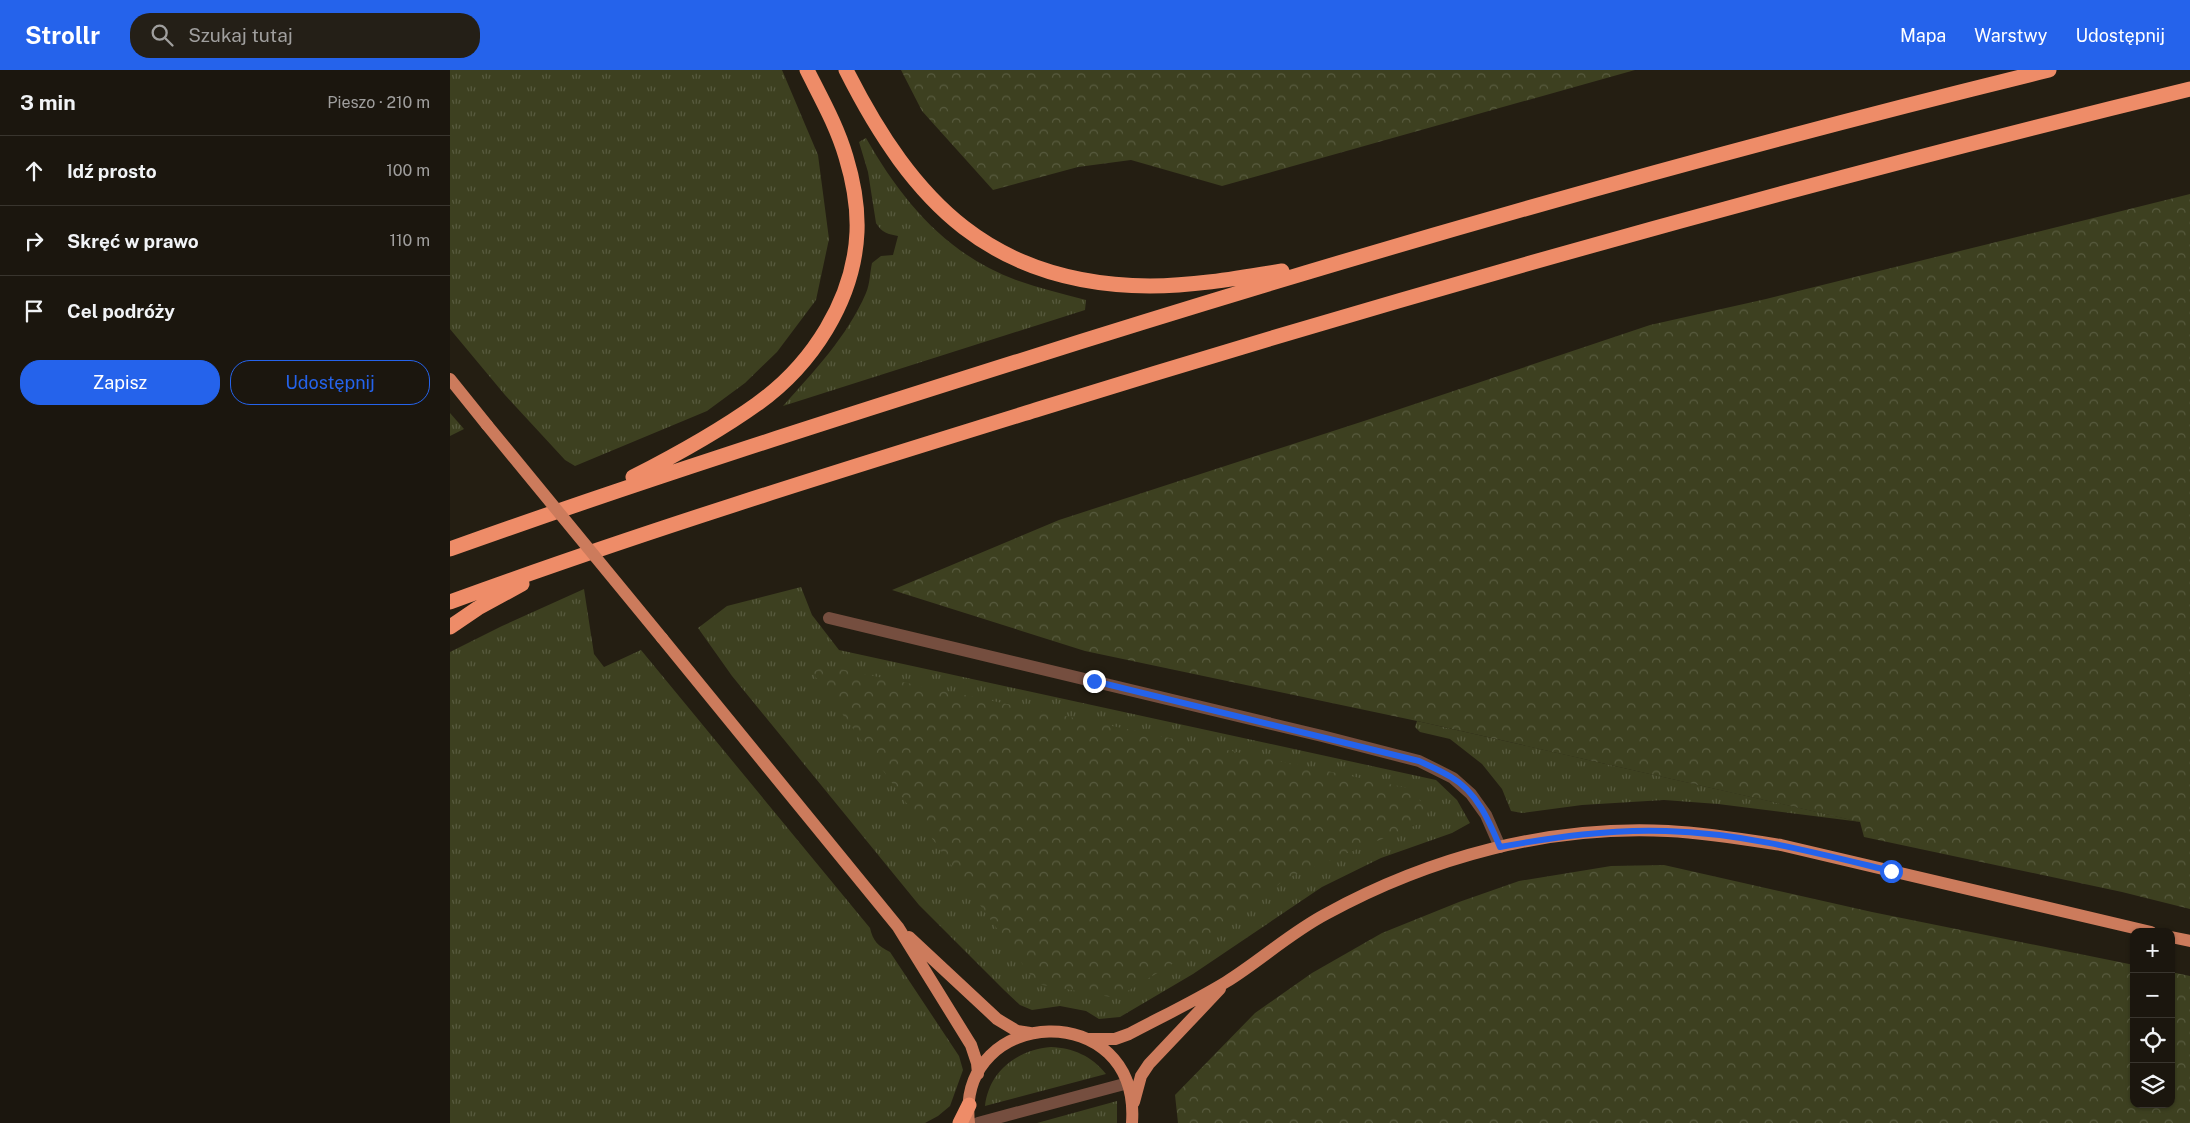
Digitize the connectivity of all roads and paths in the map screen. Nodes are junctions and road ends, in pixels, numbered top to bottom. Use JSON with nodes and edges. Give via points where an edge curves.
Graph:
{"nodes":[{"id":1,"x":807,"y":70,"type":"edge"},
{"id":2,"x":846,"y":70,"type":"edge"},
{"id":3,"x":2049,"y":70,"type":"edge"},
{"id":4,"x":2190,"y":89,"type":"edge"},
{"id":5,"x":1396,"y":246,"type":"junction"},
{"id":6,"x":450,"y":379,"type":"edge"},
{"id":7,"x":590,"y":499,"type":"junction"},
{"id":8,"x":450,"y":549,"type":"edge"},
{"id":9,"x":568,"y":559,"type":"junction"},
{"id":10,"x":450,"y":602,"type":"edge"},
{"id":11,"x":829,"y":618,"type":"dead end"},
{"id":12,"x":450,"y":627,"type":"edge"},
{"id":13,"x":1500,"y":847,"type":"junction"},
{"id":14,"x":898,"y":926,"type":"junction"},
{"id":15,"x":2134,"y":928,"type":"edge"},
{"id":16,"x":2175,"y":938,"type":"edge"},
{"id":17,"x":2190,"y":941,"type":"edge"},
{"id":18,"x":1227,"y":981,"type":"junction"},
{"id":19,"x":1030,"y":1033,"type":"junction"},
{"id":20,"x":1088,"y":1039,"type":"junction"},
{"id":21,"x":978,"y":1074,"type":"junction"},
{"id":22,"x":1128,"y":1084,"type":"junction"},
{"id":23,"x":969,"y":1105,"type":"junction"},
{"id":24,"x":1133,"y":1107,"type":"junction"},
{"id":25,"x":960,"y":1123,"type":"edge"},
{"id":26,"x":969,"y":1123,"type":"edge"},
{"id":27,"x":978,"y":1123,"type":"edge"},
{"id":28,"x":1132,"y":1123,"type":"edge"}],
"edges":[{"from":1,"to":7,"type":"highway","via":[[839,136],[856,206],[857,232],[849,279],[829,325],[802,363],[759,403],[715,432]]},
{"from":2,"to":5,"type":"highway","via":[[889,145],[929,197],[954,222],[983,242],[1041,270],[1081,280],[1152,286],[1287,271]]},
{"from":3,"to":5,"type":"highway","via":[[1750,147]]},
{"from":4,"to":9,"type":"highway","via":[[1792,191],[1390,303],[1012,417]]},
{"from":5,"to":7,"type":"highway","via":[[1149,319]]},
{"from":6,"to":14,"type":"main road","bridge":true},
{"from":7,"to":8,"type":"highway"},
{"from":9,"to":10,"type":"highway"},
{"from":9,"to":12,"type":"highway"},
{"from":11,"to":13,"type":"lane","via":[[1419,761],[1453,778],[1471,794],[1486,815]]},
{"from":13,"to":15,"type":"main road","via":[[1565,835],[1623,831],[1720,835],[1781,845]]},
{"from":13,"to":18,"type":"main road","via":[[1441,863],[1355,899],[1299,930]]},
{"from":14,"to":19,"type":"main road","via":[[997,1019],[1017,1031]]},
{"from":14,"to":21,"type":"main road","via":[[971,1045]]},
{"from":16,"to":17,"type":"main road"},
{"from":18,"to":20,"type":"main road","via":[[1129,1034]]},
{"from":18,"to":24,"type":"main road","via":[[1149,1064],[1141,1076]]},
{"from":19,"to":20,"type":"main road","via":[[1060,1031]]},
{"from":19,"to":21,"type":"main road","via":[[999,1048]]},
{"from":20,"to":22,"type":"main road","via":[[1112,1058]]},
{"from":21,"to":23,"type":"main road"},
{"from":22,"to":24,"type":"main road"},
{"from":22,"to":27,"type":"lane"},
{"from":23,"to":25,"type":"highway"},
{"from":23,"to":26,"type":"main road"},
{"from":24,"to":28,"type":"main road"}]}
